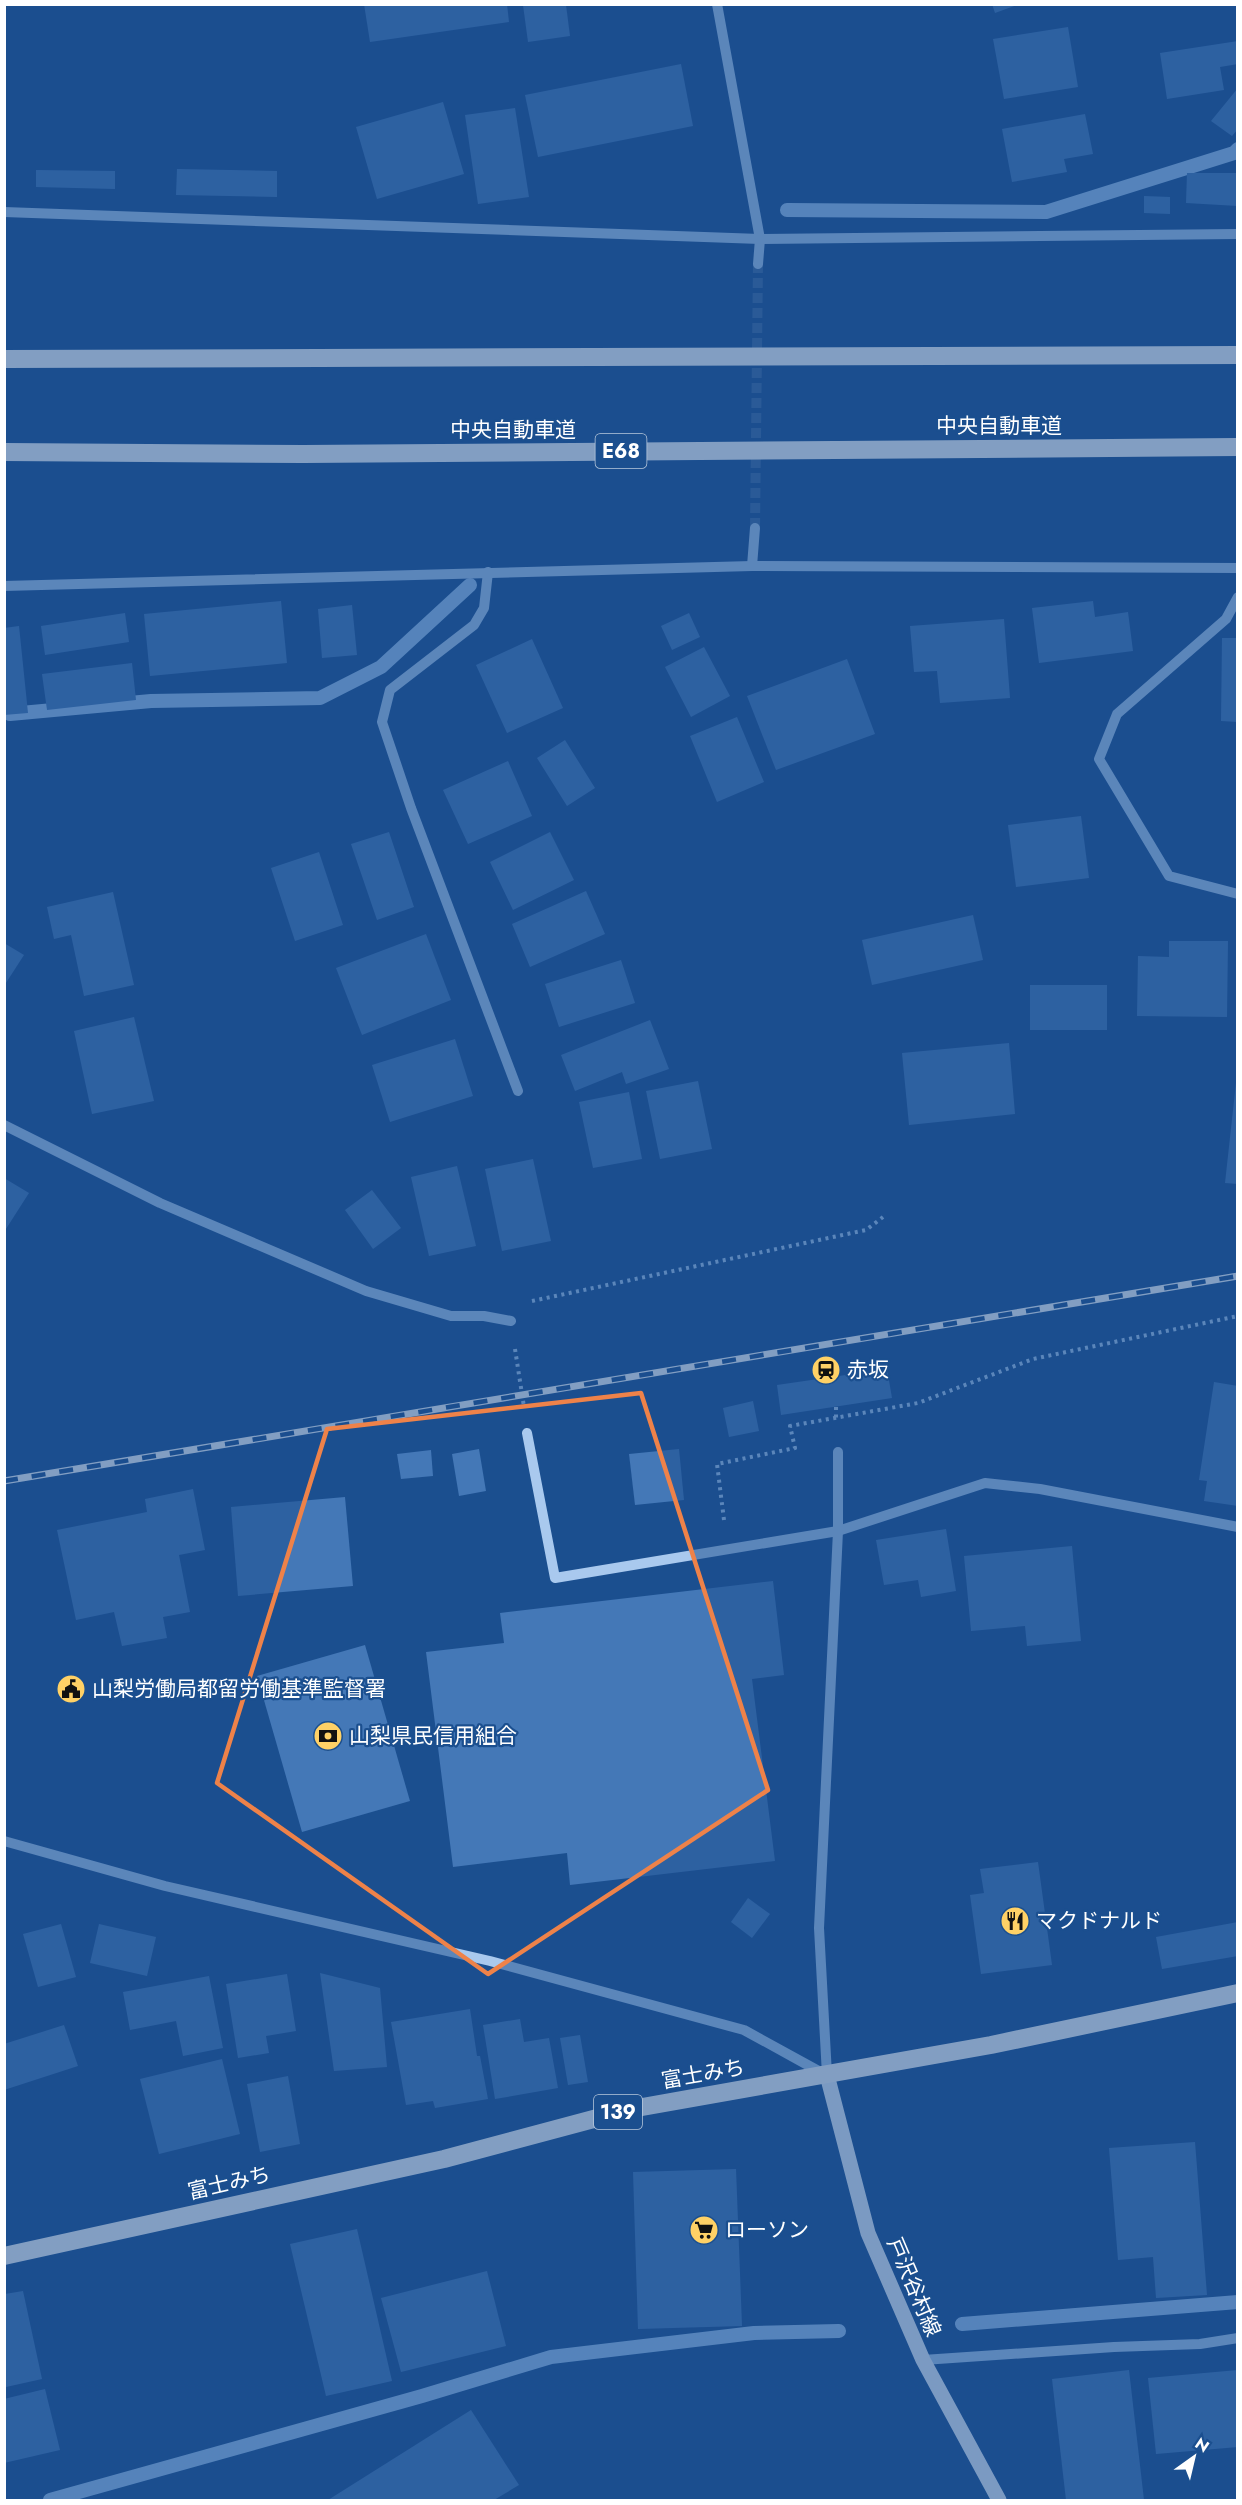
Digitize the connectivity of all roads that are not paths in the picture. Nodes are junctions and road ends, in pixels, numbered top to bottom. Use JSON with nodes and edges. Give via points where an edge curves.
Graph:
{"nodes":[{"id":1,"x":717,"y":4,"type":"edge"},
{"id":2,"x":4,"y":212,"type":"edge"},
{"id":3,"x":1238,"y":234,"type":"edge"},
{"id":4,"x":760,"y":239,"type":"junction"},
{"id":5,"x":758,"y":264,"type":"tunnel mouth"},
{"id":6,"x":1238,"y":356,"type":"edge"},
{"id":7,"x":4,"y":359,"type":"edge"},
{"id":8,"x":1238,"y":447,"type":"edge"},
{"id":9,"x":4,"y":452,"type":"edge"},
{"id":10,"x":755,"y":528,"type":"tunnel mouth"},
{"id":11,"x":752,"y":566,"type":"junction"},
{"id":12,"x":1238,"y":568,"type":"edge"},
{"id":13,"x":488,"y":573,"type":"junction"},
{"id":14,"x":4,"y":586,"type":"edge"},
{"id":15,"x":1238,"y":597,"type":"edge"},
{"id":16,"x":1238,"y":894,"type":"edge"},
{"id":17,"x":518,"y":1090,"type":"dead end"},
{"id":18,"x":4,"y":1125,"type":"edge"},
{"id":19,"x":511,"y":1321,"type":"road end"},
{"id":20,"x":527,"y":1433,"type":"road end"},
{"id":21,"x":838,"y":1452,"type":"dead end"},
{"id":22,"x":1238,"y":1527,"type":"edge"},
{"id":23,"x":838,"y":1530,"type":"junction"},
{"id":24,"x":4,"y":1841,"type":"edge"},
{"id":25,"x":1238,"y":1993,"type":"edge"},
{"id":26,"x":826,"y":2075,"type":"junction"},
{"id":27,"x":4,"y":2256,"type":"edge"},
{"id":28,"x":1238,"y":2338,"type":"edge"},
{"id":29,"x":923,"y":2360,"type":"junction"},
{"id":30,"x":999,"y":2500,"type":"edge"}],
"edges":[{"from":1,"to":4,"type":"street"},
{"from":2,"to":4,"type":"street"},
{"from":3,"to":4,"type":"street"},
{"from":4,"to":5,"type":"street"},
{"from":6,"to":7,"type":"highway"},
{"from":8,"to":9,"type":"highway","name":"中央自動車道","number":"E68","via":[[303,454]]},
{"from":10,"to":11,"type":"street"},
{"from":11,"to":12,"type":"street"},
{"from":11,"to":13,"type":"street"},
{"from":13,"to":14,"type":"street"},
{"from":13,"to":17,"type":"street","via":[[484,608],[474,625],[390,690],[382,722]]},
{"from":15,"to":16,"type":"street","via":[[1226,619],[1117,714],[1099,759],[1169,876]]},
{"from":18,"to":19,"type":"street","via":[[160,1203],[366,1291],[451,1316]]},
{"from":20,"to":23,"type":"street","via":[[555,1578]]},
{"from":21,"to":23,"type":"street"},
{"from":22,"to":23,"type":"street","via":[[1041,1489],[985,1483]]},
{"from":23,"to":26,"type":"street","via":[[819,1928]]},
{"from":24,"to":26,"type":"street","via":[[165,1886],[490,1961],[744,2030]]},
{"from":25,"to":26,"type":"highway","name":"富士みち","number":"139"},
{"from":26,"to":27,"type":"highway","name":"富士みち","number":"139","via":[[631,2109],[444,2159]]},
{"from":26,"to":29,"type":"main road","name":"戸沢谷村線","via":[[868,2233]]},
{"from":28,"to":29,"type":"street","via":[[1200,2344]]},
{"from":29,"to":30,"type":"main road","name":"戸沢谷村線"}]}
